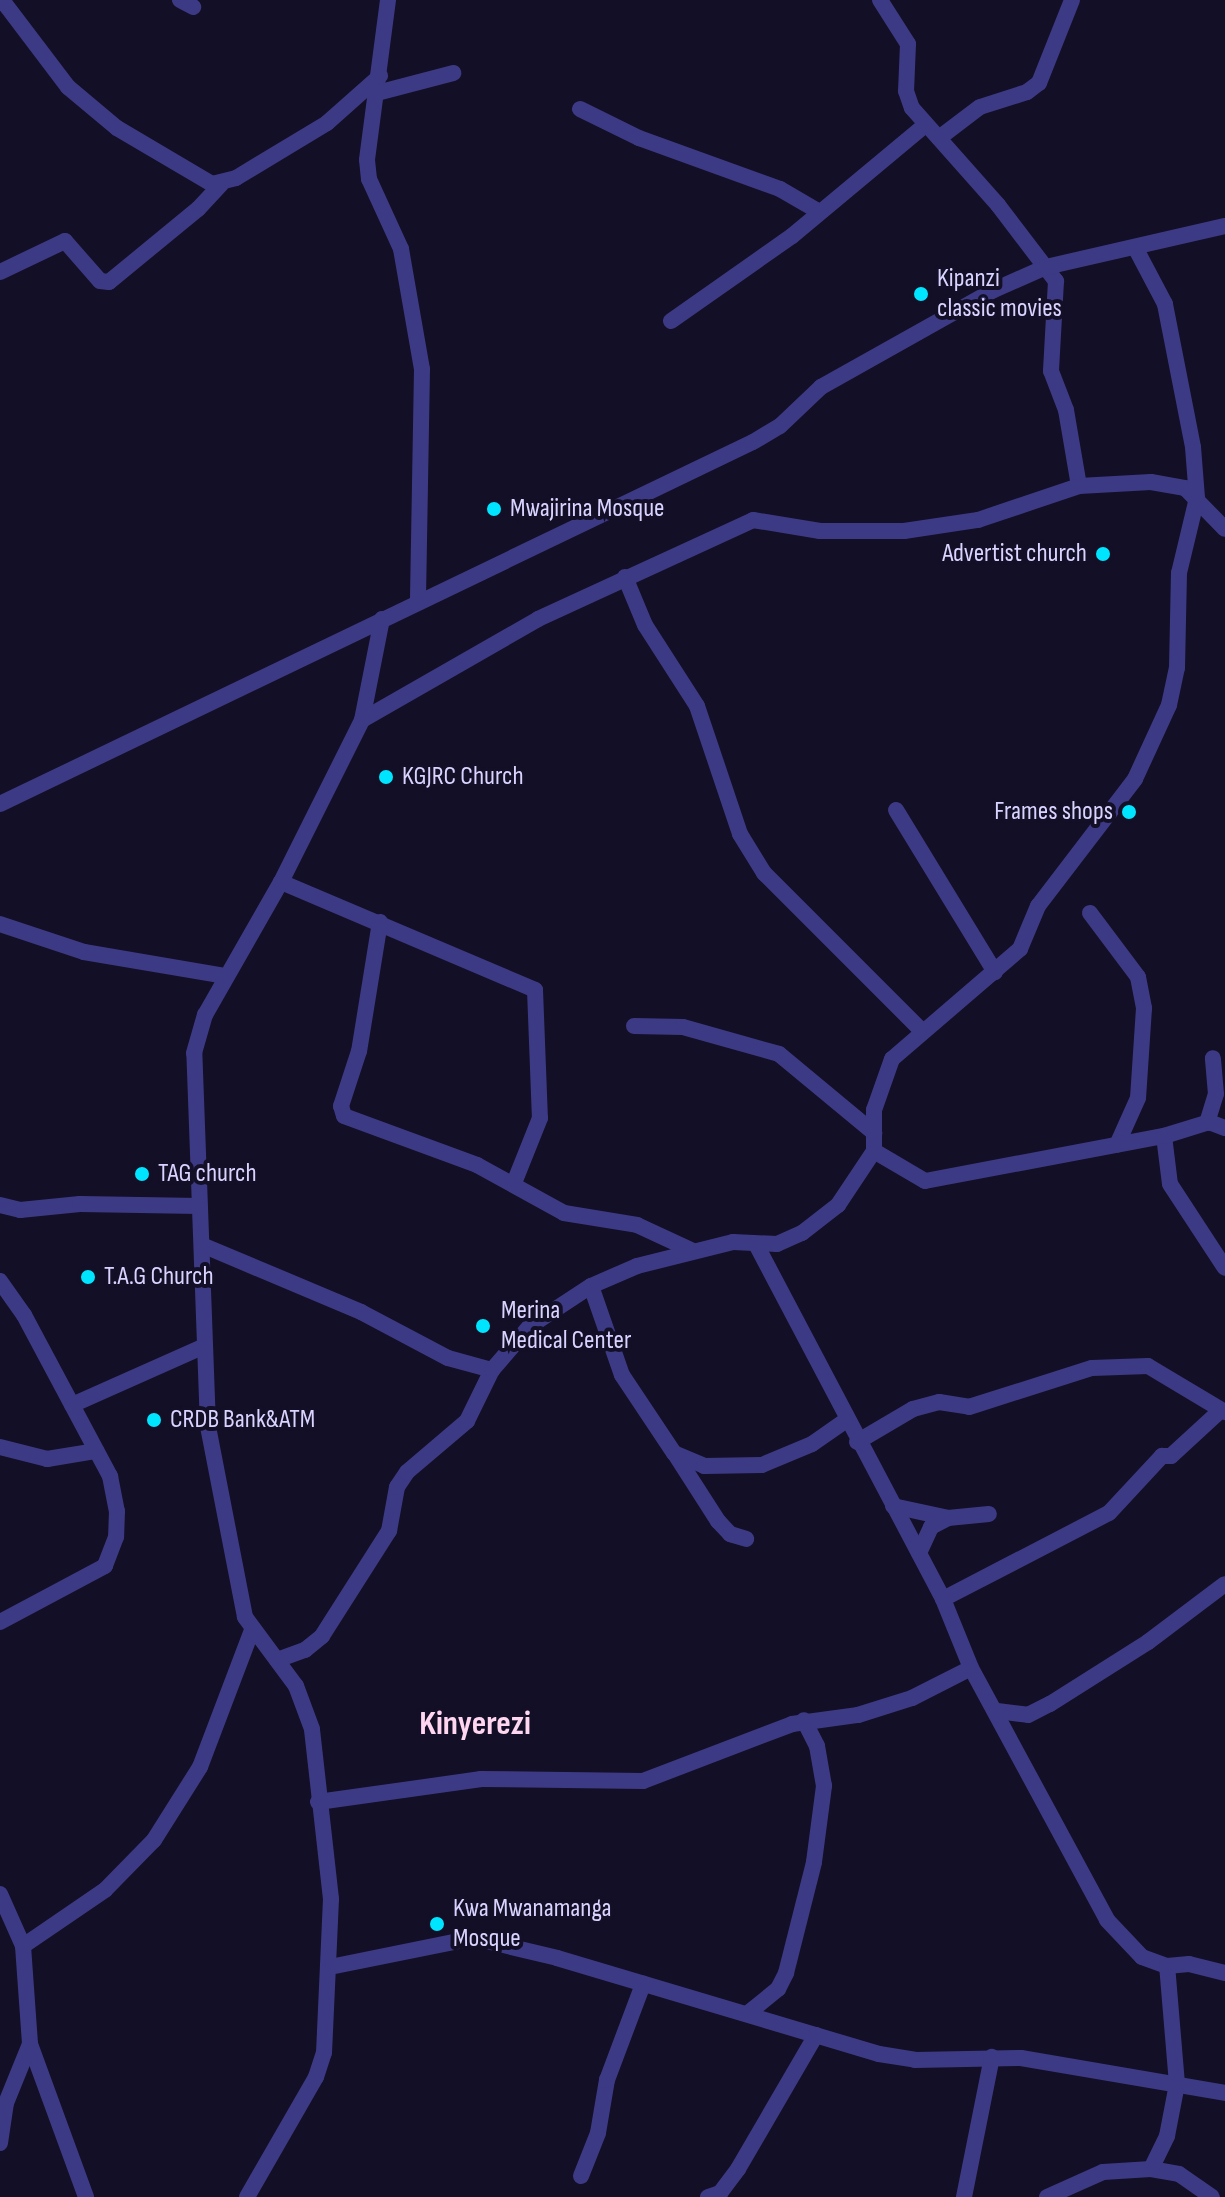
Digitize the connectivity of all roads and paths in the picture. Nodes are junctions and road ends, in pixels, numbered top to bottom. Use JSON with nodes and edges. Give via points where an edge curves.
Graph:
{"nodes":[{"id":1,"x":2,"y":0,"type":"edge"},
{"id":2,"x":388,"y":0,"type":"edge"},
{"id":3,"x":880,"y":0,"type":"edge"},
{"id":4,"x":1072,"y":0,"type":"edge"},
{"id":5,"x":453,"y":73,"type":"dead end"},
{"id":6,"x":378,"y":84,"type":"junction"},
{"id":7,"x":580,"y":109,"type":"dead end"},
{"id":8,"x":924,"y":126,"type":"junction"},
{"id":9,"x":939,"y":138,"type":"junction"},
{"id":10,"x":221,"y":184,"type":"junction"},
{"id":11,"x":818,"y":211,"type":"junction"},
{"id":12,"x":1225,"y":226,"type":"edge"},
{"id":13,"x":1135,"y":247,"type":"junction"},
{"id":14,"x":1046,"y":267,"type":"junction"},
{"id":15,"x":0,"y":272,"type":"edge"},
{"id":16,"x":671,"y":321,"type":"dead end"},
{"id":17,"x":1079,"y":486,"type":"junction"},
{"id":18,"x":1197,"y":498,"type":"junction"},
{"id":19,"x":1225,"y":529,"type":"edge"},
{"id":20,"x":625,"y":577,"type":"junction"},
{"id":21,"x":418,"y":601,"type":"junction"},
{"id":22,"x":382,"y":619,"type":"junction"},
{"id":23,"x":362,"y":720,"type":"junction"},
{"id":24,"x":0,"y":804,"type":"edge"},
{"id":25,"x":896,"y":810,"type":"dead end"},
{"id":26,"x":281,"y":882,"type":"junction"},
{"id":27,"x":1090,"y":913,"type":"dead end"},
{"id":28,"x":380,"y":922,"type":"junction"},
{"id":29,"x":0,"y":924,"type":"edge"},
{"id":30,"x":995,"y":972,"type":"junction"},
{"id":31,"x":226,"y":976,"type":"junction"},
{"id":32,"x":634,"y":1026,"type":"dead end"},
{"id":33,"x":921,"y":1030,"type":"junction"},
{"id":34,"x":1213,"y":1058,"type":"dead end"},
{"id":35,"x":1225,"y":1111,"type":"edge"},
{"id":36,"x":1214,"y":1124,"type":"edge"},
{"id":37,"x":874,"y":1133,"type":"junction"},
{"id":38,"x":1164,"y":1136,"type":"junction"},
{"id":39,"x":1117,"y":1145,"type":"junction"},
{"id":40,"x":874,"y":1151,"type":"junction"},
{"id":41,"x":514,"y":1183,"type":"junction"},
{"id":42,"x":0,"y":1205,"type":"edge"},
{"id":43,"x":199,"y":1206,"type":"junction"},
{"id":44,"x":202,"y":1245,"type":"junction"},
{"id":45,"x":757,"y":1246,"type":"junction"},
{"id":46,"x":691,"y":1250,"type":"junction"},
{"id":47,"x":1225,"y":1268,"type":"edge"},
{"id":48,"x":0,"y":1281,"type":"edge"},
{"id":49,"x":591,"y":1286,"type":"junction"},
{"id":50,"x":202,"y":1347,"type":"junction"},
{"id":51,"x":492,"y":1370,"type":"junction"},
{"id":52,"x":72,"y":1405,"type":"junction"},
{"id":53,"x":1223,"y":1412,"type":"edge"},
{"id":54,"x":845,"y":1421,"type":"junction"},
{"id":55,"x":857,"y":1442,"type":"junction"},
{"id":56,"x":0,"y":1447,"type":"edge"},
{"id":57,"x":96,"y":1451,"type":"junction"},
{"id":58,"x":674,"y":1453,"type":"junction"},
{"id":59,"x":893,"y":1506,"type":"junction"},
{"id":60,"x":989,"y":1514,"type":"dead end"},
{"id":61,"x":948,"y":1518,"type":"junction"},
{"id":62,"x":746,"y":1539,"type":"dead end"},
{"id":63,"x":919,"y":1553,"type":"junction"},
{"id":64,"x":1225,"y":1584,"type":"edge"},
{"id":65,"x":943,"y":1599,"type":"junction"},
{"id":66,"x":0,"y":1622,"type":"edge"},
{"id":67,"x":252,"y":1630,"type":"junction"},
{"id":68,"x":277,"y":1660,"type":"junction"},
{"id":69,"x":971,"y":1668,"type":"junction"},
{"id":70,"x":997,"y":1711,"type":"junction"},
{"id":71,"x":804,"y":1720,"type":"junction"},
{"id":72,"x":318,"y":1802,"type":"junction"},
{"id":73,"x":0,"y":1894,"type":"edge"},
{"id":74,"x":23,"y":1946,"type":"junction"},
{"id":75,"x":1167,"y":1966,"type":"junction"},
{"id":76,"x":330,"y":1967,"type":"junction"},
{"id":77,"x":1225,"y":1973,"type":"edge"},
{"id":78,"x":643,"y":1984,"type":"junction"},
{"id":79,"x":747,"y":2014,"type":"junction"},
{"id":80,"x":816,"y":2035,"type":"junction"},
{"id":81,"x":30,"y":2044,"type":"junction"},
{"id":82,"x":992,"y":2057,"type":"junction"},
{"id":83,"x":1177,"y":2084,"type":"junction"},
{"id":84,"x":1225,"y":2093,"type":"edge"},
{"id":85,"x":0,"y":2143,"type":"edge"},
{"id":86,"x":1151,"y":2169,"type":"junction"},
{"id":87,"x":581,"y":2176,"type":"dead end"},
{"id":88,"x":716,"y":2196,"type":"edge"},
{"id":89,"x":86,"y":2197,"type":"edge"},
{"id":90,"x":247,"y":2197,"type":"edge"},
{"id":91,"x":964,"y":2197,"type":"edge"},
{"id":92,"x":1047,"y":2197,"type":"edge"},
{"id":93,"x":1212,"y":2197,"type":"edge"}],
"edges":[{"from":1,"to":10,"type":"street","via":[[68,87],[117,128],[204,182]]},
{"from":2,"to":6,"type":"street"},
{"from":3,"to":8,"type":"street","via":[[908,44],[907,98]]},
{"from":4,"to":9,"type":"street","via":[[1039,83],[980,107]]},
{"from":5,"to":6,"type":"street"},
{"from":6,"to":10,"type":"street","via":[[327,123]]},
{"from":6,"to":21,"type":"street","via":[[367,141],[369,179],[401,249],[422,369]]},
{"from":7,"to":11,"type":"street","via":[[639,138],[780,189]]},
{"from":8,"to":9,"type":"street"},
{"from":8,"to":11,"type":"street"},
{"from":9,"to":14,"type":"street"},
{"from":10,"to":15,"type":"street","via":[[109,282],[100,281],[65,241]]},
{"from":11,"to":16,"type":"street","via":[[783,243]]},
{"from":12,"to":13,"type":"street"},
{"from":13,"to":14,"type":"street"},
{"from":13,"to":18,"type":"street","via":[[1165,304],[1193,447]]},
{"from":14,"to":17,"type":"street","via":[[1056,292],[1051,371],[1066,410]]},
{"from":14,"to":21,"type":"street","via":[[994,290],[821,387],[780,426],[753,442]]},
{"from":17,"to":18,"type":"street","via":[[1151,482],[1185,488]]},
{"from":17,"to":20,"type":"street","via":[[978,520],[904,531],[820,531],[753,520]]},
{"from":18,"to":19,"type":"street"},
{"from":18,"to":30,"type":"street","via":[[1179,573],[1177,668],[1154,743],[1110,814],[1038,906],[1020,949]]},
{"from":20,"to":23,"type":"street","via":[[538,619]]},
{"from":20,"to":33,"type":"street","via":[[645,625],[697,706],[740,834],[764,873]]},
{"from":21,"to":22,"type":"street"},
{"from":22,"to":23,"type":"street"},
{"from":22,"to":24,"type":"street"},
{"from":23,"to":26,"type":"street"},
{"from":25,"to":30,"type":"street"},
{"from":26,"to":28,"type":"street"},
{"from":26,"to":31,"type":"street"},
{"from":27,"to":39,"type":"street","via":[[1138,977],[1144,1008],[1138,1098]]},
{"from":28,"to":41,"type":"street","via":[[535,990],[540,1118]]},
{"from":28,"to":41,"type":"street","via":[[359,1051],[342,1114]]},
{"from":29,"to":31,"type":"street","via":[[84,952]]},
{"from":30,"to":33,"type":"street"},
{"from":31,"to":43,"type":"street","via":[[205,1015],[194,1053]]},
{"from":32,"to":37,"type":"street","via":[[683,1027],[779,1054]]},
{"from":33,"to":37,"type":"street","via":[[892,1059],[882,1080]]},
{"from":34,"to":36,"type":"street"},
{"from":35,"to":36,"type":"street"},
{"from":36,"to":38,"type":"street"},
{"from":37,"to":40,"type":"street"},
{"from":38,"to":39,"type":"street"},
{"from":38,"to":47,"type":"street","via":[[1170,1184]]},
{"from":39,"to":40,"type":"street","via":[[925,1181]]},
{"from":40,"to":45,"type":"street","via":[[821,1220],[777,1244]]},
{"from":41,"to":46,"type":"street","via":[[564,1213],[637,1225]]},
{"from":42,"to":43,"type":"street","via":[[20,1210],[80,1204]]},
{"from":43,"to":44,"type":"street"},
{"from":44,"to":50,"type":"street"},
{"from":44,"to":51,"type":"street","via":[[361,1312],[448,1358]]},
{"from":45,"to":46,"type":"street","via":[[733,1242]]},
{"from":45,"to":54,"type":"street"},
{"from":46,"to":49,"type":"street"},
{"from":48,"to":52,"type":"street"},
{"from":49,"to":51,"type":"street","via":[[530,1326]]},
{"from":49,"to":58,"type":"street","via":[[622,1375]]},
{"from":50,"to":52,"type":"street"},
{"from":50,"to":67,"type":"street","via":[[208,1426]]},
{"from":51,"to":68,"type":"street","via":[[467,1421],[430,1450],[397,1487],[389,1531],[322,1636]]},
{"from":52,"to":57,"type":"street"},
{"from":53,"to":55,"type":"street","via":[[1148,1366],[1092,1368],[969,1407],[939,1402],[913,1409]]},
{"from":53,"to":65,"type":"street","via":[[1171,1456],[1162,1456],[1109,1513]]},
{"from":54,"to":55,"type":"street"},
{"from":54,"to":58,"type":"street","via":[[812,1444],[762,1465],[704,1466]]},
{"from":55,"to":59,"type":"street"},
{"from":56,"to":57,"type":"street","via":[[47,1459]]},
{"from":57,"to":66,"type":"street","via":[[115,1493],[112,1554],[83,1579]]},
{"from":58,"to":62,"type":"street","via":[[718,1521],[730,1534]]},
{"from":59,"to":61,"type":"street"},
{"from":59,"to":63,"type":"street"},
{"from":60,"to":61,"type":"street"},
{"from":61,"to":63,"type":"street","via":[[931,1527]]},
{"from":63,"to":65,"type":"street"},
{"from":64,"to":70,"type":"street","via":[[1148,1642],[1050,1704],[1028,1715]]},
{"from":65,"to":69,"type":"street"},
{"from":67,"to":68,"type":"street"},
{"from":67,"to":74,"type":"street","via":[[205,1754],[154,1840],[105,1890]]},
{"from":68,"to":72,"type":"street","via":[[296,1686],[312,1729]]},
{"from":69,"to":70,"type":"street"},
{"from":69,"to":71,"type":"street","via":[[928,1692],[881,1708]]},
{"from":70,"to":75,"type":"street","via":[[1107,1920],[1142,1957]]},
{"from":71,"to":72,"type":"street","via":[[643,1781],[481,1779]]},
{"from":71,"to":79,"type":"street","via":[[817,1746],[824,1786],[814,1862],[786,1973],[778,1989]]},
{"from":72,"to":76,"type":"street","via":[[331,1899]]},
{"from":73,"to":74,"type":"street"},
{"from":74,"to":81,"type":"street"},
{"from":75,"to":77,"type":"street","via":[[1189,1964]]},
{"from":75,"to":83,"type":"street"},
{"from":76,"to":78,"type":"street","via":[[474,1938]]},
{"from":76,"to":90,"type":"street","via":[[324,2053],[316,2077]]},
{"from":78,"to":79,"type":"street"},
{"from":78,"to":87,"type":"street","via":[[607,2080],[598,2133]]},
{"from":79,"to":80,"type":"street"},
{"from":80,"to":82,"type":"street","via":[[915,2060]]},
{"from":80,"to":88,"type":"street"},
{"from":81,"to":85,"type":"street","via":[[6,2103]]},
{"from":81,"to":89,"type":"street"},
{"from":82,"to":83,"type":"street"},
{"from":82,"to":91,"type":"street"},
{"from":83,"to":84,"type":"street"},
{"from":83,"to":86,"type":"street","via":[[1167,2136]]},
{"from":86,"to":92,"type":"street","via":[[1103,2172]]},
{"from":86,"to":93,"type":"street","via":[[1179,2174]]}]}
